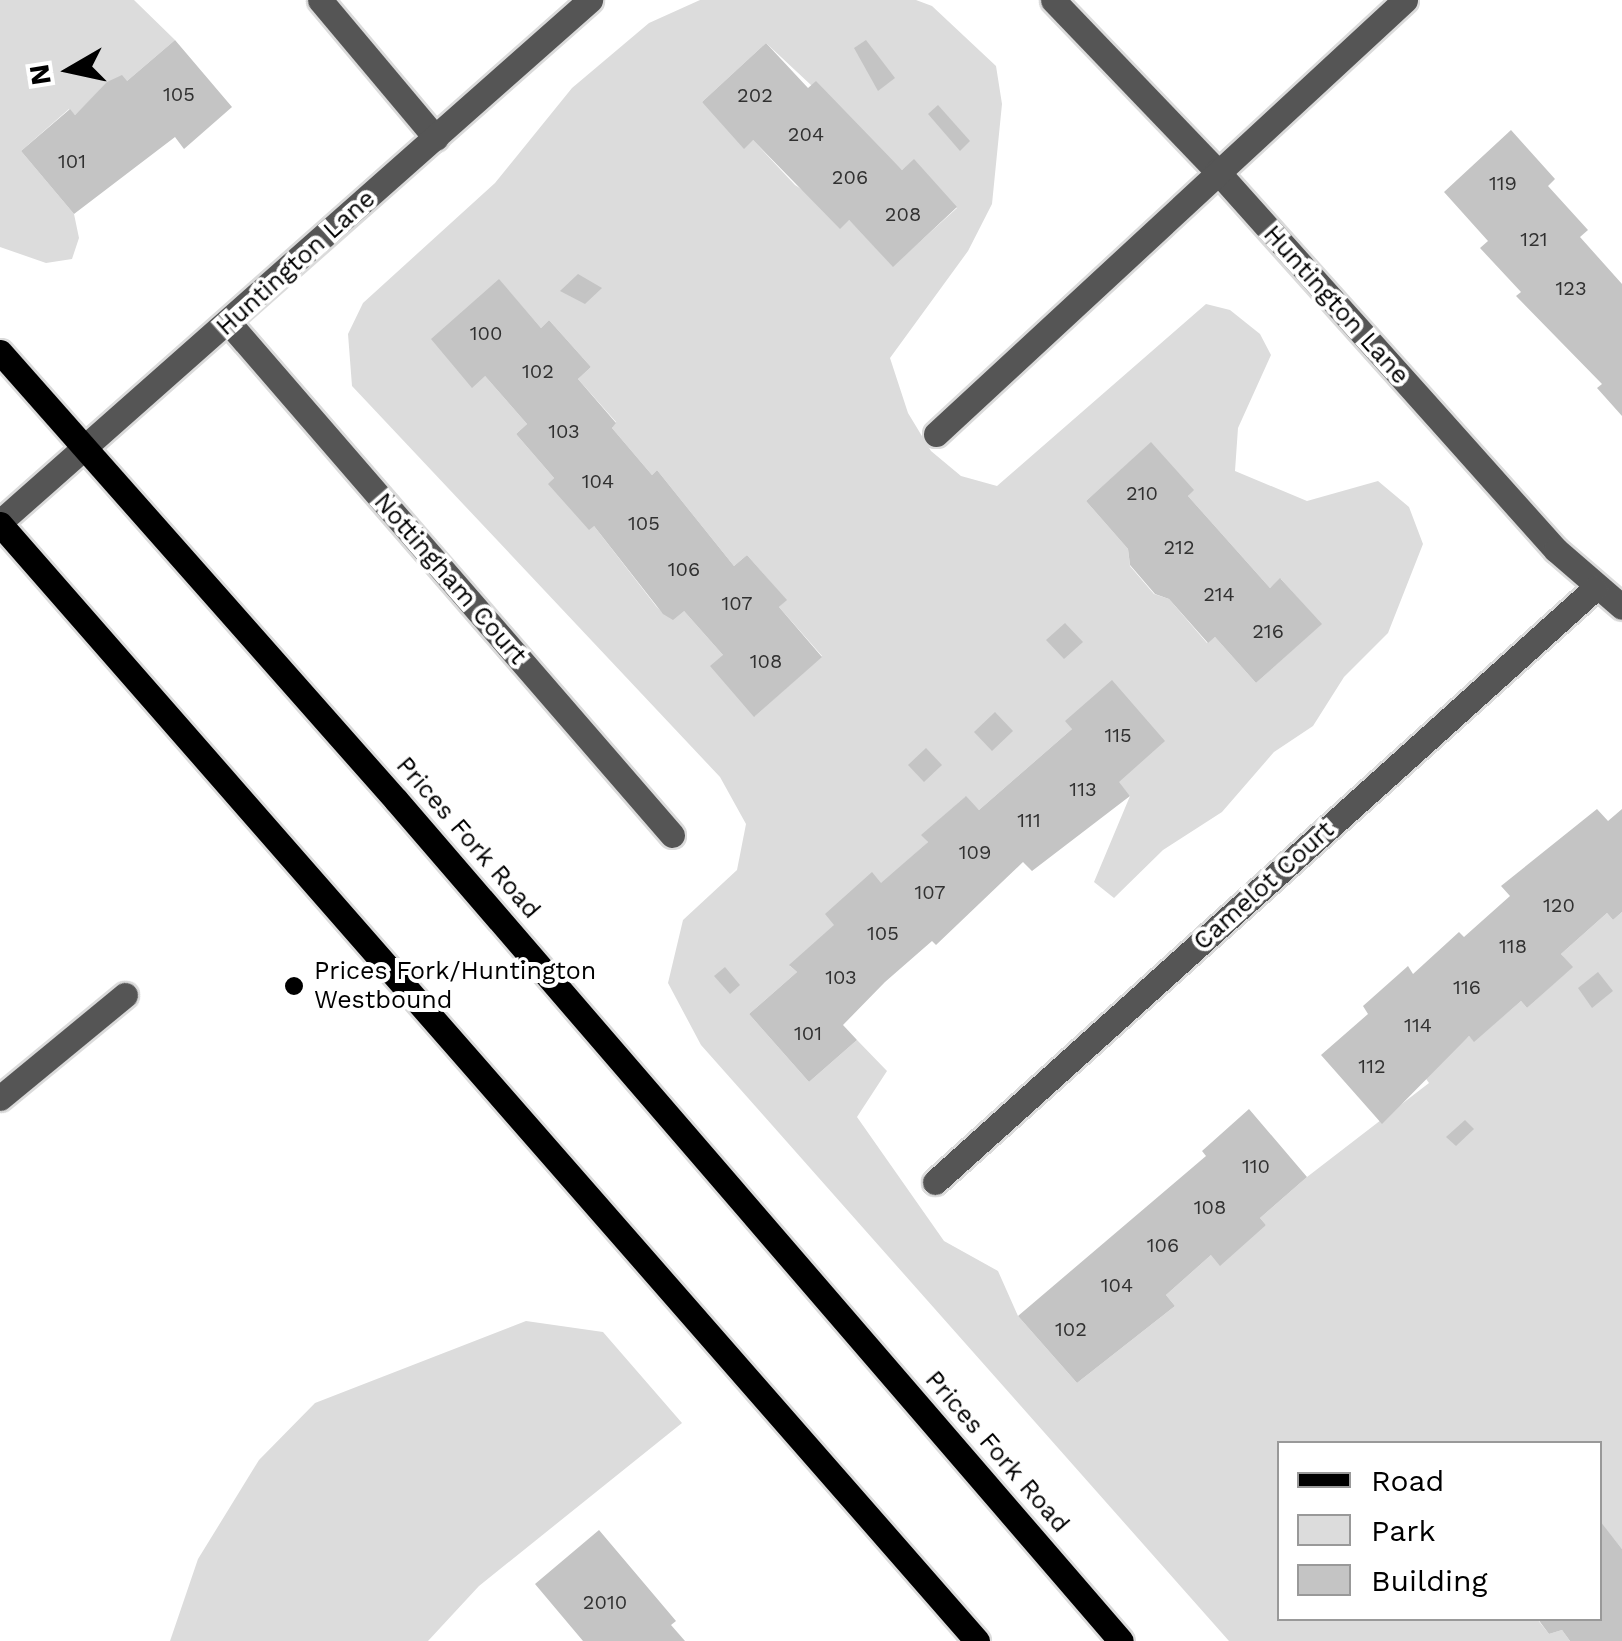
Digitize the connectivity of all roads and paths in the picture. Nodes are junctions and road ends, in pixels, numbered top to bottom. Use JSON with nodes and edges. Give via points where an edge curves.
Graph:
{"nodes":[{"id":1,"x":320,"y":0,"type":"edge"},
{"id":2,"x":590,"y":0,"type":"edge"},
{"id":3,"x":1053,"y":0,"type":"edge"},
{"id":4,"x":1405,"y":0,"type":"edge"},
{"id":5,"x":436,"y":138,"type":"junction"},
{"id":6,"x":1217,"y":171,"type":"junction"},
{"id":7,"x":228,"y":323,"type":"junction"},
{"id":8,"x":0,"y":352,"type":"edge"},
{"id":9,"x":936,"y":434,"type":"dead end"},
{"id":10,"x":86,"y":450,"type":"junction"},
{"id":11,"x":0,"y":523,"type":"edge"},
{"id":12,"x":1594,"y":589,"type":"junction"},
{"id":13,"x":1622,"y":607,"type":"edge"},
{"id":14,"x":672,"y":835,"type":"dead end"},
{"id":15,"x":125,"y":995,"type":"dead end"},
{"id":16,"x":0,"y":1098,"type":"edge"},
{"id":17,"x":936,"y":1182,"type":"dead end"},
{"id":18,"x":977,"y":1641,"type":"edge"},
{"id":19,"x":1121,"y":1641,"type":"edge"}],
"edges":[{"from":1,"to":5,"type":"street"},
{"from":2,"to":5,"type":"street","name":"Huntington Lane"},
{"from":3,"to":6,"type":"street","name":"Huntington Lane"},
{"from":4,"to":6,"type":"street"},
{"from":5,"to":7,"type":"street","name":"Huntington Lane"},
{"from":6,"to":9,"type":"street"},
{"from":6,"to":12,"type":"street","name":"Huntington Lane"},
{"from":7,"to":10,"type":"street","name":"Huntington Lane"},
{"from":7,"to":14,"type":"street","name":"Nottingham Court"},
{"from":8,"to":10,"type":"main road","name":"Prices Fork Road"},
{"from":10,"to":11,"type":"street","name":"Huntington Lane"},
{"from":10,"to":19,"type":"main road","name":"Prices Fork Road"},
{"from":11,"to":18,"type":"main road"},
{"from":12,"to":13,"type":"street","name":"Huntington Lane"},
{"from":12,"to":17,"type":"street","name":"Camelot Court"},
{"from":15,"to":16,"type":"street"}]}
